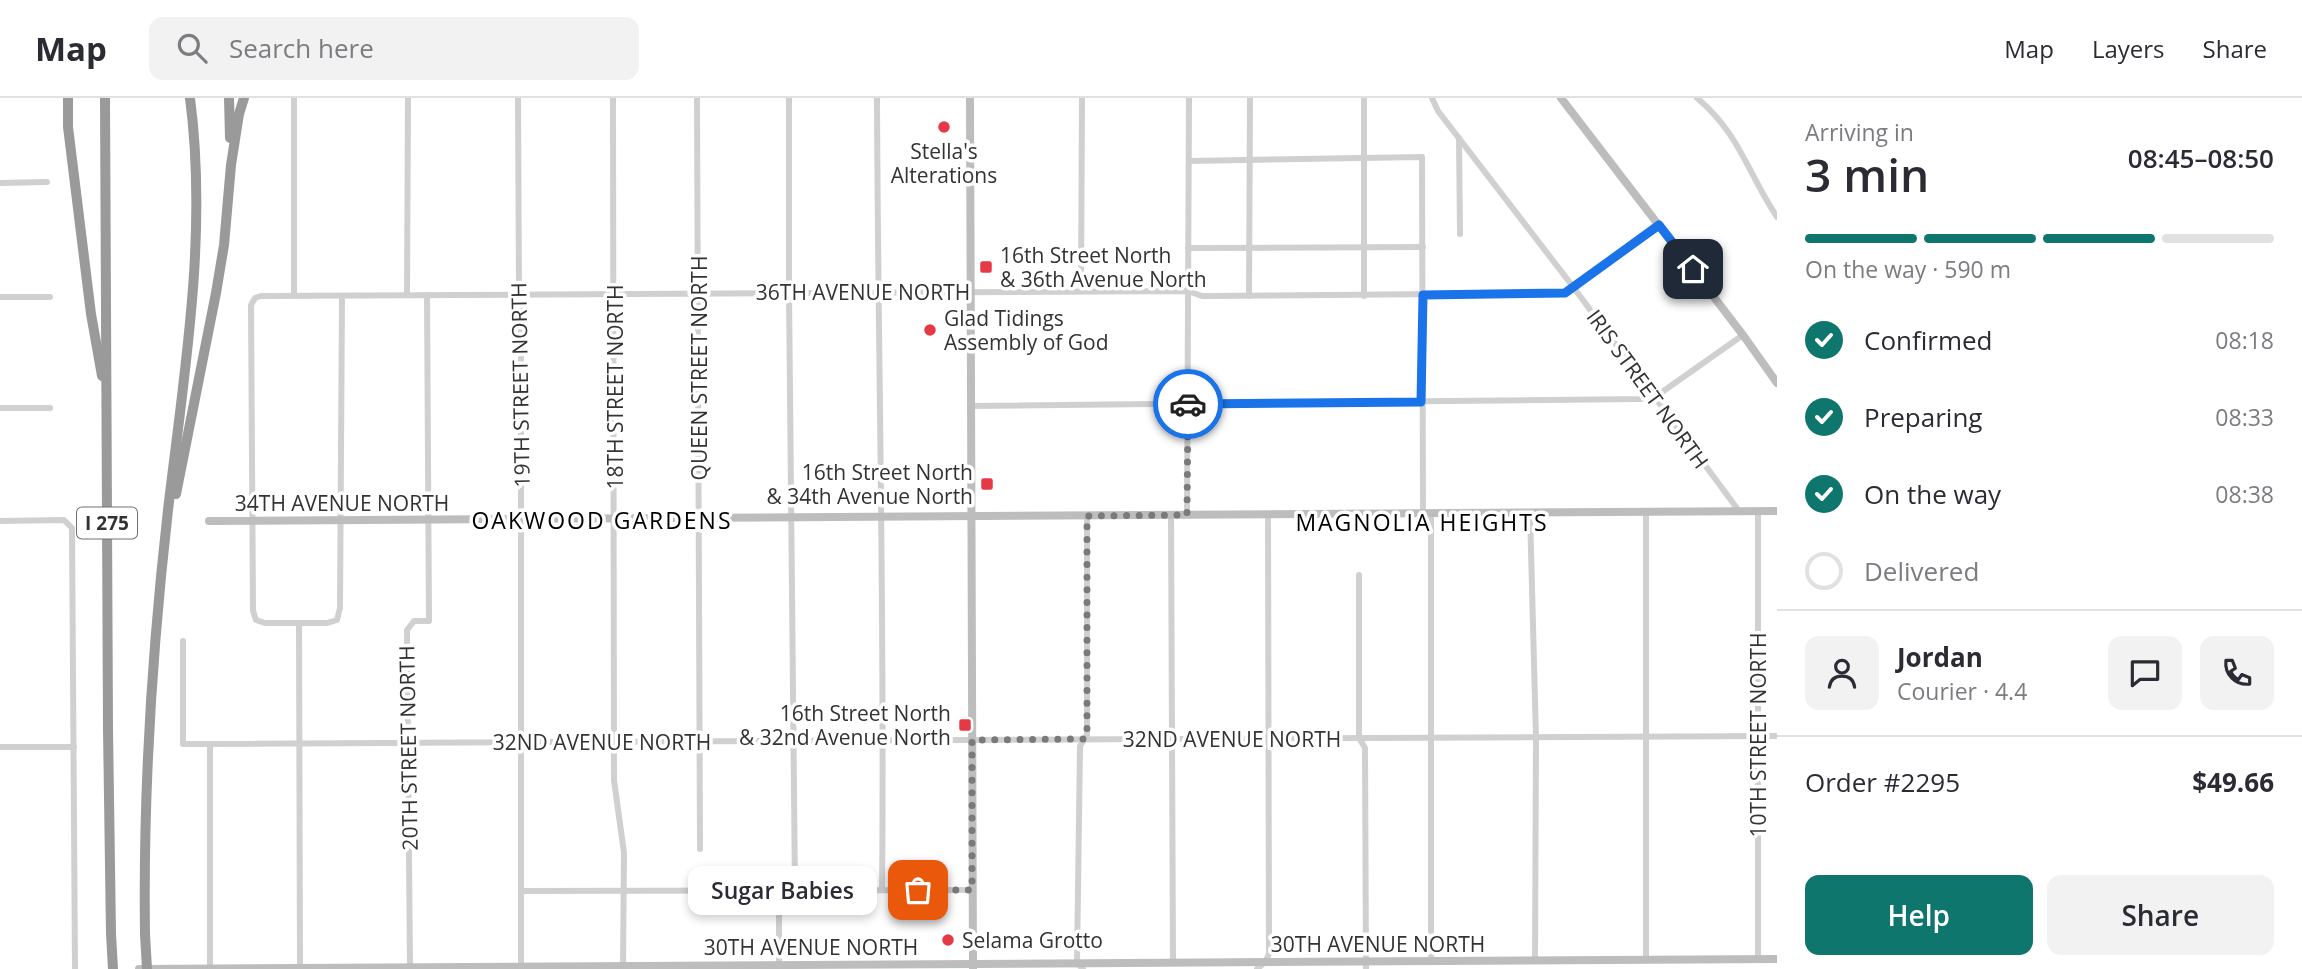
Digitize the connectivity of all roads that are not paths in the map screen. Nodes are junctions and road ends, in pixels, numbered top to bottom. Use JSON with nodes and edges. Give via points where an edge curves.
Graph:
{"nodes":[{"id":1,"x":58,"y":98,"type":"edge"},
{"id":2,"x":68,"y":98,"type":"edge"},
{"id":3,"x":105,"y":98,"type":"edge"},
{"id":4,"x":190,"y":98,"type":"edge"},
{"id":5,"x":229,"y":98,"type":"edge"},
{"id":6,"x":244,"y":98,"type":"edge"},
{"id":7,"x":294,"y":98,"type":"edge"},
{"id":8,"x":408,"y":98,"type":"edge"},
{"id":9,"x":518,"y":98,"type":"edge"},
{"id":10,"x":613,"y":98,"type":"edge"},
{"id":11,"x":697,"y":98,"type":"edge"},
{"id":12,"x":789,"y":98,"type":"edge"},
{"id":13,"x":877,"y":98,"type":"edge"},
{"id":14,"x":970,"y":98,"type":"edge"},
{"id":15,"x":1082,"y":98,"type":"edge"},
{"id":16,"x":1189,"y":98,"type":"edge"},
{"id":17,"x":1250,"y":98,"type":"edge"},
{"id":18,"x":1364,"y":98,"type":"edge"},
{"id":19,"x":1432,"y":98,"type":"edge"},
{"id":20,"x":1561,"y":98,"type":"edge"},
{"id":21,"x":1697,"y":98,"type":"edge"},
{"id":22,"x":68,"y":127,"type":"junction"},
{"id":23,"x":1459,"y":137,"type":"junction"},
{"id":24,"x":1364,"y":158,"type":"junction"},
{"id":25,"x":1189,"y":160,"type":"junction"},
{"id":26,"x":1249,"y":160,"type":"junction"},
{"id":27,"x":231,"y":165,"type":"junction"},
{"id":28,"x":0,"y":183,"type":"edge"},
{"id":29,"x":47,"y":183,"type":"dead end"},
{"id":30,"x":1777,"y":217,"type":"edge"},
{"id":31,"x":1659,"y":225,"type":"junction"},
{"id":32,"x":1460,"y":234,"type":"dead end"},
{"id":33,"x":1364,"y":247,"type":"junction"},
{"id":34,"x":1423,"y":247,"type":"junction"},
{"id":35,"x":1188,"y":248,"type":"junction"},
{"id":36,"x":1249,"y":248,"type":"junction"},
{"id":37,"x":1574,"y":288,"type":"junction"},
{"id":38,"x":971,"y":291,"type":"junction"},
{"id":39,"x":1082,"y":291,"type":"junction"},
{"id":40,"x":1188,"y":291,"type":"junction"},
{"id":41,"x":789,"y":292,"type":"junction"},
{"id":42,"x":877,"y":292,"type":"junction"},
{"id":43,"x":698,"y":293,"type":"junction"},
{"id":44,"x":519,"y":294,"type":"junction"},
{"id":45,"x":614,"y":294,"type":"junction"},
{"id":46,"x":407,"y":295,"type":"junction"},
{"id":47,"x":427,"y":295,"type":"junction"},
{"id":48,"x":1423,"y":295,"type":"junction"},
{"id":49,"x":294,"y":296,"type":"junction"},
{"id":50,"x":342,"y":296,"type":"junction"},
{"id":51,"x":1249,"y":296,"type":"junction"},
{"id":52,"x":1364,"y":296,"type":"junction"},
{"id":53,"x":0,"y":297,"type":"edge"},
{"id":54,"x":50,"y":297,"type":"dead end"},
{"id":55,"x":1743,"y":335,"type":"junction"},
{"id":56,"x":1777,"y":383,"type":"edge"},
{"id":57,"x":1655,"y":397,"type":"junction"},
{"id":58,"x":1421,"y":402,"type":"junction"},
{"id":59,"x":1188,"y":404,"type":"junction"},
{"id":60,"x":971,"y":406,"type":"junction"},
{"id":61,"x":0,"y":408,"type":"edge"},
{"id":62,"x":50,"y":408,"type":"dead end"},
{"id":63,"x":107,"y":409,"type":"junction"},
{"id":64,"x":1739,"y":511,"type":"junction"},
{"id":65,"x":1758,"y":511,"type":"junction"},
{"id":66,"x":1777,"y":511,"type":"edge"},
{"id":67,"x":1646,"y":512,"type":"junction"},
{"id":68,"x":1427,"y":513,"type":"junction"},
{"id":69,"x":1530,"y":513,"type":"junction"},
{"id":70,"x":1268,"y":514,"type":"junction"},
{"id":71,"x":1171,"y":515,"type":"junction"},
{"id":72,"x":1187,"y":515,"type":"junction"},
{"id":73,"x":971,"y":516,"type":"junction"},
{"id":74,"x":1087,"y":516,"type":"junction"},
{"id":75,"x":793,"y":517,"type":"junction"},
{"id":76,"x":881,"y":517,"type":"junction"},
{"id":77,"x":700,"y":518,"type":"junction"},
{"id":78,"x":521,"y":519,"type":"junction"},
{"id":79,"x":615,"y":519,"type":"junction"},
{"id":80,"x":0,"y":520,"type":"edge"},
{"id":81,"x":340,"y":520,"type":"junction"},
{"id":82,"x":429,"y":520,"type":"junction"},
{"id":83,"x":209,"y":521,"type":"dead end"},
{"id":84,"x":253,"y":521,"type":"junction"},
{"id":85,"x":164,"y":552,"type":"junction"},
{"id":86,"x":1359,"y":575,"type":"dead end"},
{"id":87,"x":299,"y":623,"type":"junction"},
{"id":88,"x":183,"y":641,"type":"dead end"},
{"id":89,"x":1646,"y":736,"type":"junction"},
{"id":90,"x":1759,"y":736,"type":"junction"},
{"id":91,"x":1777,"y":736,"type":"edge"},
{"id":92,"x":1268,"y":738,"type":"junction"},
{"id":93,"x":1359,"y":738,"type":"junction"},
{"id":94,"x":1431,"y":738,"type":"junction"},
{"id":95,"x":1536,"y":738,"type":"junction"},
{"id":96,"x":1084,"y":739,"type":"junction"},
{"id":97,"x":1172,"y":739,"type":"junction"},
{"id":98,"x":884,"y":740,"type":"junction"},
{"id":99,"x":972,"y":740,"type":"junction"},
{"id":100,"x":700,"y":741,"type":"junction"},
{"id":101,"x":795,"y":741,"type":"junction"},
{"id":102,"x":522,"y":742,"type":"junction"},
{"id":103,"x":614,"y":742,"type":"junction"},
{"id":104,"x":300,"y":743,"type":"junction"},
{"id":105,"x":409,"y":743,"type":"junction"},
{"id":106,"x":210,"y":744,"type":"junction"},
{"id":107,"x":0,"y":747,"type":"edge"},
{"id":108,"x":74,"y":747,"type":"junction"},
{"id":109,"x":700,"y":849,"type":"dead end"},
{"id":110,"x":779,"y":890,"type":"junction"},
{"id":111,"x":882,"y":890,"type":"junction"},
{"id":112,"x":972,"y":890,"type":"junction"},
{"id":113,"x":521,"y":891,"type":"junction"},
{"id":114,"x":624,"y":891,"type":"junction"},
{"id":115,"x":795,"y":891,"type":"junction"},
{"id":116,"x":1746,"y":959,"type":"junction"},
{"id":117,"x":1758,"y":959,"type":"junction"},
{"id":118,"x":1777,"y":959,"type":"edge"},
{"id":119,"x":1535,"y":960,"type":"junction"},
{"id":120,"x":1646,"y":960,"type":"junction"},
{"id":121,"x":1432,"y":961,"type":"junction"},
{"id":122,"x":1172,"y":962,"type":"junction"},
{"id":123,"x":1265,"y":962,"type":"junction"},
{"id":124,"x":779,"y":964,"type":"junction"},
{"id":125,"x":1619,"y":964,"type":"edge"},
{"id":126,"x":1366,"y":965,"type":"edge"},
{"id":127,"x":1492,"y":965,"type":"edge"},
{"id":128,"x":521,"y":966,"type":"junction"},
{"id":129,"x":973,"y":966,"type":"edge"},
{"id":130,"x":1080,"y":966,"type":"edge"},
{"id":131,"x":300,"y":967,"type":"junction"},
{"id":132,"x":410,"y":967,"type":"junction"},
{"id":133,"x":623,"y":967,"type":"edge"},
{"id":134,"x":796,"y":967,"type":"edge"},
{"id":135,"x":210,"y":968,"type":"edge"},
{"id":136,"x":268,"y":968,"type":"edge"},
{"id":137,"x":443,"y":968,"type":"edge"},
{"id":138,"x":75,"y":969,"type":"edge"},
{"id":139,"x":113,"y":969,"type":"edge"},
{"id":140,"x":139,"y":969,"type":"edge"},
{"id":141,"x":148,"y":969,"type":"edge"},
{"id":142,"x":1257,"y":969,"type":"edge"},
{"id":143,"x":1746,"y":969,"type":"edge"}],
"edges":[{"from":1,"to":22,"type":"highway"},
{"from":2,"to":22,"type":"highway"},
{"from":3,"to":63,"type":"highway","number":"I 275"},
{"from":4,"to":85,"type":"highway","number":"I 275","via":[[197,178],[195,265]]},
{"from":5,"to":27,"type":"highway"},
{"from":6,"to":27,"type":"highway"},
{"from":7,"to":49,"type":"street"},
{"from":8,"to":46,"type":"street"},
{"from":9,"to":44,"type":"street","name":"19TH STREET NORTH"},
{"from":10,"to":45,"type":"street","name":"18TH STREET NORTH"},
{"from":11,"to":43,"type":"street","name":"QUEEN STREET NORTH"},
{"from":12,"to":41,"type":"street"},
{"from":13,"to":42,"type":"street"},
{"from":14,"to":38,"type":"street"},
{"from":15,"to":39,"type":"street"},
{"from":16,"to":25,"type":"street"},
{"from":17,"to":26,"type":"street"},
{"from":18,"to":24,"type":"street"},
{"from":19,"to":23,"type":"street","name":"IRIS STREET NORTH"},
{"from":20,"to":31,"type":"street"},
{"from":21,"to":30,"type":"street","via":[[1739,146]]},
{"from":22,"to":63,"type":"highway"},
{"from":23,"to":32,"type":"street"},
{"from":23,"to":37,"type":"street","name":"IRIS STREET NORTH"},
{"from":24,"to":26,"type":"street"},
{"from":24,"to":33,"type":"street"},
{"from":24,"to":34,"type":"street","via":[[1422,157]]},
{"from":25,"to":26,"type":"street"},
{"from":25,"to":35,"type":"street"},
{"from":26,"to":36,"type":"street"},
{"from":27,"to":85,"type":"highway","via":[[216,293]]},
{"from":28,"to":29,"type":"street"},
{"from":31,"to":37,"type":"street","name":"36TH AVENUE NORTH"},
{"from":31,"to":55,"type":"street"},
{"from":33,"to":34,"type":"street"},
{"from":33,"to":36,"type":"street"},
{"from":33,"to":52,"type":"street"},
{"from":34,"to":48,"type":"street"},
{"from":35,"to":36,"type":"street"},
{"from":35,"to":40,"type":"street"},
{"from":36,"to":51,"type":"street"},
{"from":37,"to":48,"type":"street","name":"36TH AVENUE NORTH","via":[[1565,293]]},
{"from":37,"to":57,"type":"street","name":"IRIS STREET NORTH"},
{"from":38,"to":39,"type":"street","name":"36TH AVENUE NORTH"},
{"from":38,"to":42,"type":"street","name":"36TH AVENUE NORTH"},
{"from":38,"to":60,"type":"street"},
{"from":39,"to":40,"type":"street","name":"36TH AVENUE NORTH"},
{"from":40,"to":51,"type":"street","name":"36TH AVENUE NORTH","via":[[1202,296]]},
{"from":40,"to":59,"type":"street"},
{"from":41,"to":42,"type":"street","name":"36TH AVENUE NORTH"},
{"from":41,"to":43,"type":"street","name":"36TH AVENUE NORTH"},
{"from":41,"to":75,"type":"street"},
{"from":42,"to":76,"type":"street"},
{"from":43,"to":45,"type":"street","name":"36TH AVENUE NORTH"},
{"from":43,"to":77,"type":"street","name":"QUEEN STREET NORTH"},
{"from":44,"to":45,"type":"street","name":"36TH AVENUE NORTH"},
{"from":44,"to":47,"type":"street","name":"36TH AVENUE NORTH"},
{"from":44,"to":78,"type":"street","name":"19TH STREET NORTH"},
{"from":45,"to":79,"type":"street","name":"18TH STREET NORTH"},
{"from":46,"to":47,"type":"street","name":"36TH AVENUE NORTH"},
{"from":46,"to":50,"type":"street","name":"36TH AVENUE NORTH"},
{"from":47,"to":82,"type":"street","name":"20TH STREET NORTH"},
{"from":48,"to":52,"type":"street","name":"36TH AVENUE NORTH"},
{"from":48,"to":58,"type":"street"},
{"from":49,"to":50,"type":"street","name":"36TH AVENUE NORTH"},
{"from":49,"to":84,"type":"street","name":"36TH AVENUE NORTH","via":[[261,296],[251,305]]},
{"from":50,"to":81,"type":"street"},
{"from":51,"to":52,"type":"street","name":"36TH AVENUE NORTH"},
{"from":53,"to":54,"type":"street"},
{"from":55,"to":56,"type":"street"},
{"from":55,"to":57,"type":"street"},
{"from":57,"to":58,"type":"street"},
{"from":57,"to":64,"type":"street","name":"IRIS STREET NORTH"},
{"from":58,"to":59,"type":"street"},
{"from":58,"to":68,"type":"street"},
{"from":59,"to":60,"type":"street"},
{"from":59,"to":72,"type":"street"},
{"from":60,"to":73,"type":"street"},
{"from":61,"to":62,"type":"street"},
{"from":63,"to":139,"type":"highway","number":"I 275"},
{"from":64,"to":65,"type":"street","name":"34TH AVENUE NORTH"},
{"from":64,"to":67,"type":"street","name":"34TH AVENUE NORTH"},
{"from":65,"to":66,"type":"street","name":"34TH AVENUE NORTH"},
{"from":65,"to":90,"type":"street","name":"10TH STREET NORTH"},
{"from":67,"to":69,"type":"street","name":"34TH AVENUE NORTH"},
{"from":67,"to":89,"type":"street"},
{"from":68,"to":69,"type":"street","name":"34TH AVENUE NORTH"},
{"from":68,"to":70,"type":"street","name":"34TH AVENUE NORTH"},
{"from":68,"to":94,"type":"street"},
{"from":69,"to":95,"type":"street"},
{"from":70,"to":72,"type":"street","name":"34TH AVENUE NORTH"},
{"from":70,"to":92,"type":"street"},
{"from":71,"to":72,"type":"street","name":"34TH AVENUE NORTH"},
{"from":71,"to":74,"type":"street","name":"34TH AVENUE NORTH"},
{"from":71,"to":97,"type":"street"},
{"from":73,"to":74,"type":"street","name":"34TH AVENUE NORTH"},
{"from":73,"to":76,"type":"street","name":"34TH AVENUE NORTH"},
{"from":73,"to":99,"type":"street"},
{"from":74,"to":96,"type":"street"},
{"from":75,"to":76,"type":"street","name":"34TH AVENUE NORTH"},
{"from":75,"to":77,"type":"street","name":"34TH AVENUE NORTH"},
{"from":75,"to":101,"type":"street"},
{"from":76,"to":98,"type":"street"},
{"from":77,"to":79,"type":"street","name":"34TH AVENUE NORTH"},
{"from":77,"to":100,"type":"street","name":"QUEEN STREET NORTH"},
{"from":78,"to":79,"type":"street","name":"34TH AVENUE NORTH"},
{"from":78,"to":82,"type":"street","name":"34TH AVENUE NORTH"},
{"from":78,"to":102,"type":"street","name":"19TH STREET NORTH"},
{"from":79,"to":103,"type":"street","name":"18TH STREET NORTH"},
{"from":80,"to":108,"type":"street","via":[[62,520],[72,528]]},
{"from":81,"to":82,"type":"street","name":"34TH AVENUE NORTH"},
{"from":81,"to":84,"type":"street","name":"34TH AVENUE NORTH"},
{"from":81,"to":87,"type":"street","via":[[337,620]]},
{"from":82,"to":105,"type":"street","name":"20TH STREET NORTH","via":[[429,621],[414,621],[407,630]]},
{"from":83,"to":84,"type":"street","name":"34TH AVENUE NORTH"},
{"from":84,"to":87,"type":"street","via":[[256,620]]},
{"from":85,"to":141,"type":"highway","number":"I 275","bridge":true,"via":[[148,728],[144,849]]},
{"from":86,"to":93,"type":"street"},
{"from":87,"to":104,"type":"street"},
{"from":88,"to":106,"type":"street","name":"32ND AVENUE NORTH","via":[[183,744]]},
{"from":89,"to":90,"type":"street","name":"32ND AVENUE NORTH"},
{"from":89,"to":95,"type":"street","name":"32ND AVENUE NORTH"},
{"from":89,"to":120,"type":"street"},
{"from":90,"to":91,"type":"street","name":"32ND AVENUE NORTH"},
{"from":90,"to":117,"type":"street","name":"10TH STREET NORTH"},
{"from":92,"to":93,"type":"street","name":"32ND AVENUE NORTH"},
{"from":92,"to":97,"type":"street","name":"32ND AVENUE NORTH"},
{"from":92,"to":123,"type":"street","via":[[1269,954]]},
{"from":93,"to":94,"type":"street","name":"32ND AVENUE NORTH"},
{"from":93,"to":126,"type":"street","via":[[1366,748]]},
{"from":94,"to":95,"type":"street","name":"32ND AVENUE NORTH"},
{"from":94,"to":121,"type":"street"},
{"from":95,"to":119,"type":"street"},
{"from":96,"to":97,"type":"street","name":"32ND AVENUE NORTH"},
{"from":96,"to":99,"type":"street","name":"32ND AVENUE NORTH"},
{"from":96,"to":130,"type":"street","via":[[1080,746]]},
{"from":97,"to":122,"type":"street"},
{"from":98,"to":99,"type":"street","name":"32ND AVENUE NORTH"},
{"from":98,"to":101,"type":"street","name":"32ND AVENUE NORTH"},
{"from":98,"to":111,"type":"street"},
{"from":99,"to":112,"type":"street"},
{"from":100,"to":101,"type":"street","name":"32ND AVENUE NORTH"},
{"from":100,"to":103,"type":"street","name":"32ND AVENUE NORTH"},
{"from":100,"to":109,"type":"street","name":"QUEEN STREET NORTH"},
{"from":101,"to":115,"type":"street"},
{"from":102,"to":103,"type":"street","name":"32ND AVENUE NORTH"},
{"from":102,"to":105,"type":"street","name":"32ND AVENUE NORTH"},
{"from":102,"to":113,"type":"street","name":"19TH STREET NORTH"},
{"from":103,"to":114,"type":"street","name":"18TH STREET NORTH"},
{"from":104,"to":105,"type":"street","name":"32ND AVENUE NORTH"},
{"from":104,"to":106,"type":"street","name":"32ND AVENUE NORTH"},
{"from":104,"to":131,"type":"street"},
{"from":105,"to":132,"type":"street","name":"20TH STREET NORTH"},
{"from":106,"to":135,"type":"street"},
{"from":107,"to":108,"type":"street"},
{"from":108,"to":138,"type":"street"},
{"from":110,"to":114,"type":"street"},
{"from":110,"to":115,"type":"street"},
{"from":110,"to":124,"type":"street"},
{"from":111,"to":112,"type":"street"},
{"from":111,"to":115,"type":"street"},
{"from":112,"to":129,"type":"street"},
{"from":113,"to":114,"type":"street"},
{"from":113,"to":128,"type":"street","name":"19TH STREET NORTH"},
{"from":114,"to":133,"type":"street","name":"18TH STREET NORTH"},
{"from":116,"to":117,"type":"street","name":"30TH AVENUE NORTH"},
{"from":116,"to":120,"type":"street","name":"30TH AVENUE NORTH"},
{"from":116,"to":143,"type":"street"},
{"from":117,"to":118,"type":"street","name":"30TH AVENUE NORTH"},
{"from":119,"to":125,"type":"street","name":"30TH AVENUE NORTH"},
{"from":119,"to":127,"type":"street","name":"30TH AVENUE NORTH"},
{"from":120,"to":125,"type":"street","name":"30TH AVENUE NORTH"},
{"from":121,"to":126,"type":"street","name":"30TH AVENUE NORTH"},
{"from":121,"to":127,"type":"street","name":"30TH AVENUE NORTH"},
{"from":122,"to":123,"type":"street","name":"30TH AVENUE NORTH"},
{"from":122,"to":130,"type":"street","name":"30TH AVENUE NORTH"},
{"from":123,"to":126,"type":"street","name":"30TH AVENUE NORTH"},
{"from":123,"to":142,"type":"street"},
{"from":124,"to":133,"type":"street","name":"30TH AVENUE NORTH"},
{"from":124,"to":134,"type":"street","name":"30TH AVENUE NORTH"},
{"from":128,"to":133,"type":"street","name":"30TH AVENUE NORTH"},
{"from":128,"to":137,"type":"street","name":"30TH AVENUE NORTH"},
{"from":129,"to":130,"type":"street","name":"30TH AVENUE NORTH"},
{"from":129,"to":134,"type":"street","name":"30TH AVENUE NORTH"},
{"from":131,"to":132,"type":"street","name":"30TH AVENUE NORTH"},
{"from":131,"to":136,"type":"street","name":"30TH AVENUE NORTH"},
{"from":132,"to":137,"type":"street","name":"30TH AVENUE NORTH"},
{"from":135,"to":136,"type":"street","name":"30TH AVENUE NORTH"},
{"from":135,"to":140,"type":"street","name":"30TH AVENUE NORTH"}]}
